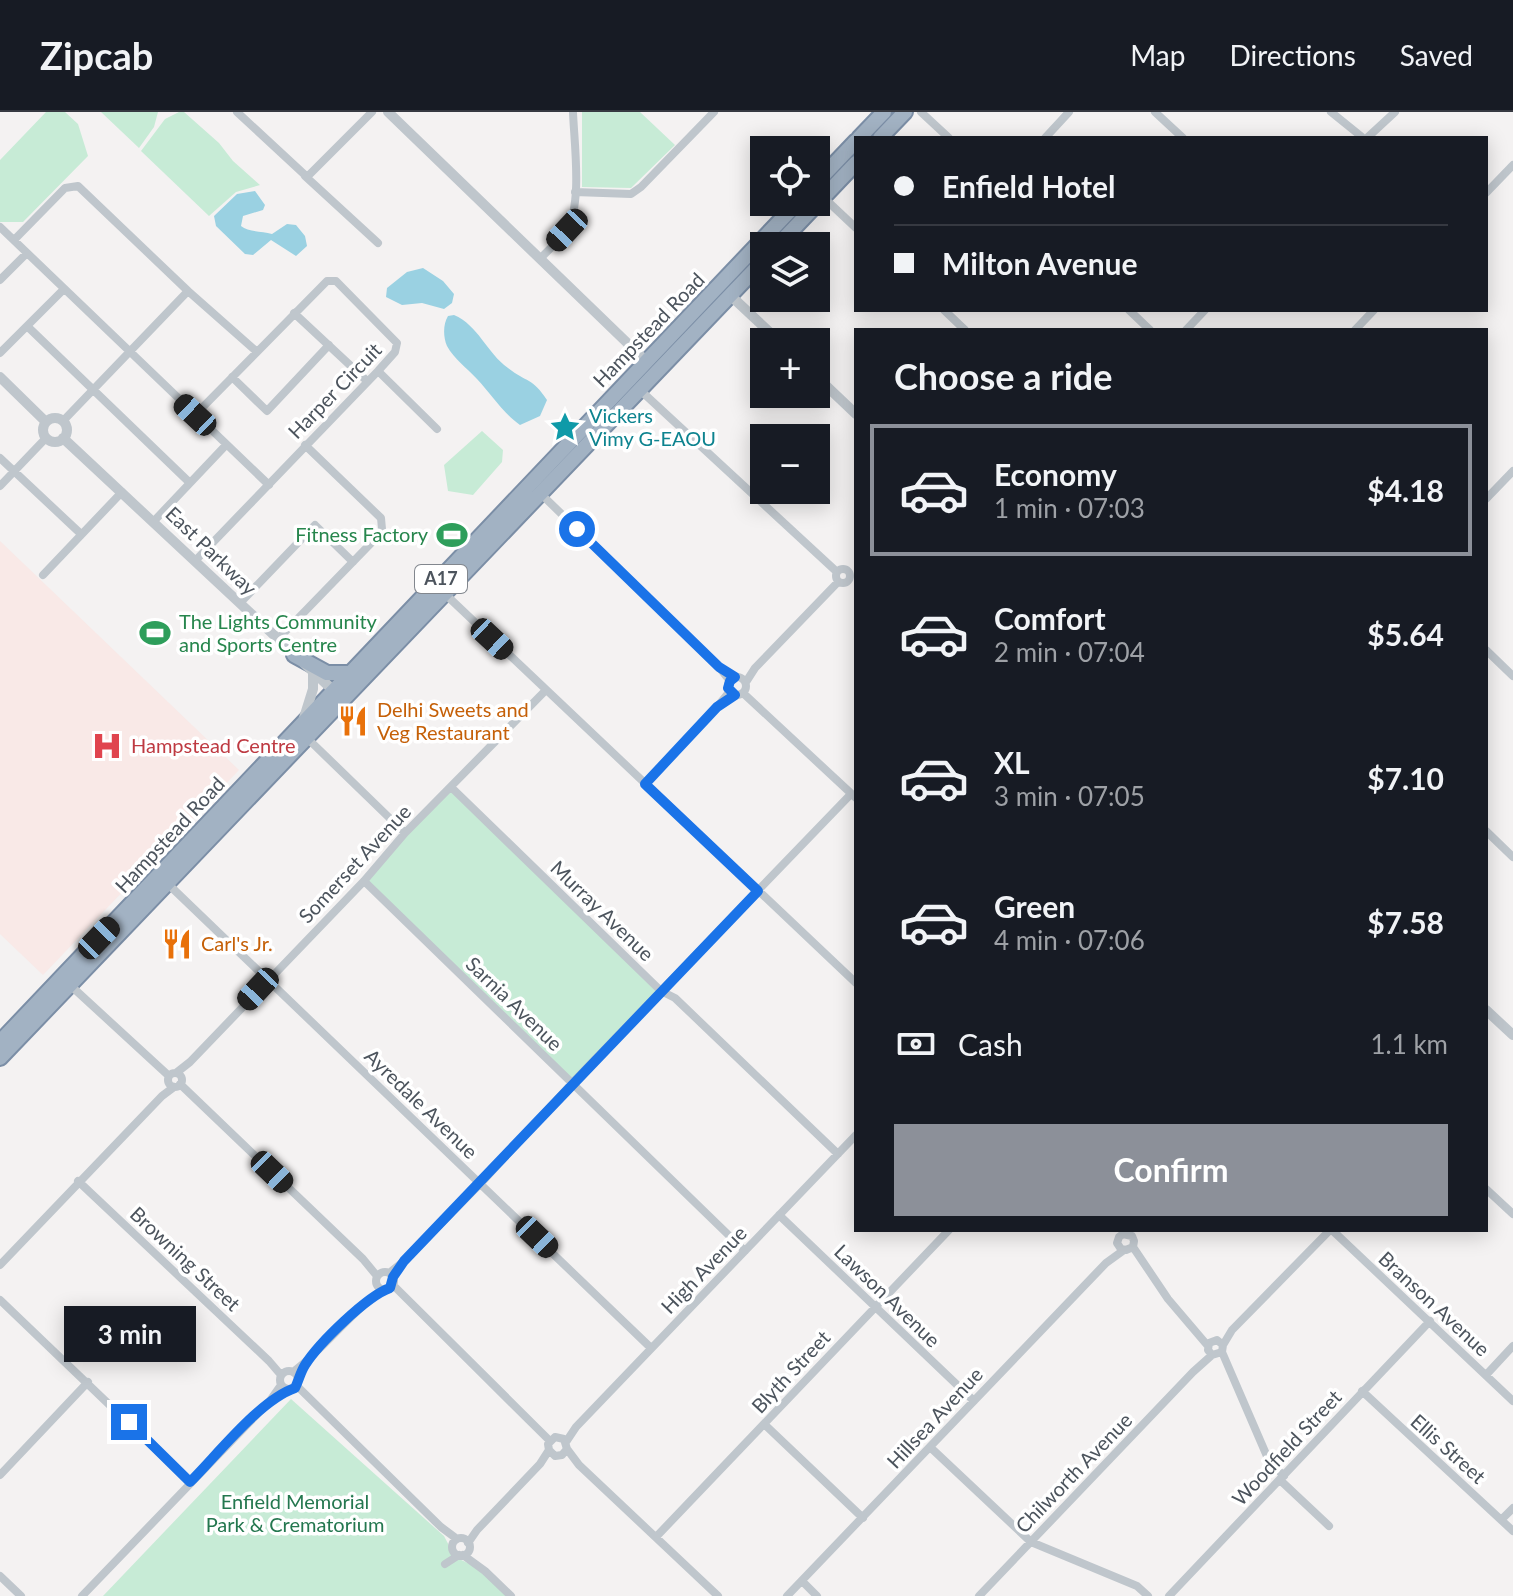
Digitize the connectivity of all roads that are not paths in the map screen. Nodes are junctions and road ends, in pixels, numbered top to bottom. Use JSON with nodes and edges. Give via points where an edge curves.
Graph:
{"nodes":[{"id":1,"x":237,"y":112,"type":"edge"},
{"id":2,"x":372,"y":112,"type":"edge"},
{"id":3,"x":388,"y":112,"type":"edge"},
{"id":4,"x":573,"y":112,"type":"edge"},
{"id":5,"x":714,"y":112,"type":"edge"},
{"id":6,"x":905,"y":112,"type":"edge"},
{"id":7,"x":921,"y":112,"type":"edge"},
{"id":8,"x":1069,"y":112,"type":"edge"},
{"id":9,"x":1155,"y":112,"type":"edge"},
{"id":10,"x":1331,"y":112,"type":"edge"},
{"id":11,"x":1395,"y":112,"type":"edge"},
{"id":12,"x":886,"y":115,"type":"edge"},
{"id":13,"x":862,"y":136,"type":"edge"},
{"id":14,"x":881,"y":136,"type":"edge"},
{"id":15,"x":947,"y":136,"type":"edge"},
{"id":16,"x":1047,"y":136,"type":"edge"},
{"id":17,"x":1181,"y":136,"type":"edge"},
{"id":18,"x":1361,"y":136,"type":"edge"},
{"id":19,"x":1367,"y":136,"type":"edge"},
{"id":20,"x":854,"y":144,"type":"edge"},
{"id":21,"x":854,"y":165,"type":"edge"},
{"id":22,"x":1513,"y":165,"type":"edge"},
{"id":23,"x":830,"y":169,"type":"edge"},
{"id":24,"x":305,"y":175,"type":"junction"},
{"id":25,"x":830,"y":185,"type":"edge"},
{"id":26,"x":1488,"y":191,"type":"edge"},
{"id":27,"x":575,"y":192,"type":"junction"},
{"id":28,"x":830,"y":203,"type":"edge"},
{"id":29,"x":787,"y":216,"type":"edge"},
{"id":30,"x":801,"y":216,"type":"edge"},
{"id":31,"x":854,"y":226,"type":"edge"},
{"id":32,"x":0,"y":227,"type":"edge"},
{"id":33,"x":788,"y":232,"type":"edge"},
{"id":34,"x":14,"y":240,"type":"junction"},
{"id":35,"x":378,"y":243,"type":"dead end"},
{"id":36,"x":27,"y":253,"type":"junction"},
{"id":37,"x":540,"y":259,"type":"junction"},
{"id":38,"x":750,"y":271,"type":"edge"},
{"id":39,"x":0,"y":280,"type":"edge"},
{"id":40,"x":64,"y":289,"type":"junction"},
{"id":41,"x":188,"y":291,"type":"junction"},
{"id":42,"x":725,"y":291,"type":"junction"},
{"id":43,"x":946,"y":312,"type":"edge"},
{"id":44,"x":1131,"y":312,"type":"edge"},
{"id":45,"x":1203,"y":312,"type":"edge"},
{"id":46,"x":1372,"y":312,"type":"edge"},
{"id":47,"x":294,"y":313,"type":"junction"},
{"id":48,"x":27,"y":326,"type":"junction"},
{"id":49,"x":765,"y":328,"type":"edge"},
{"id":50,"x":963,"y":328,"type":"edge"},
{"id":51,"x":1148,"y":328,"type":"edge"},
{"id":52,"x":1188,"y":328,"type":"edge"},
{"id":53,"x":1357,"y":328,"type":"edge"},
{"id":54,"x":329,"y":345,"type":"junction"},
{"id":55,"x":256,"y":351,"type":"junction"},
{"id":56,"x":0,"y":353,"type":"edge"},
{"id":57,"x":129,"y":353,"type":"junction"},
{"id":58,"x":652,"y":367,"type":"junction"},
{"id":59,"x":378,"y":371,"type":"junction"},
{"id":60,"x":0,"y":377,"type":"edge"},
{"id":61,"x":232,"y":377,"type":"junction"},
{"id":62,"x":367,"y":381,"type":"junction"},
{"id":63,"x":634,"y":385,"type":"junction"},
{"id":64,"x":93,"y":388,"type":"junction"},
{"id":65,"x":830,"y":389,"type":"edge"},
{"id":66,"x":854,"y":412,"type":"edge"},
{"id":67,"x":195,"y":415,"type":"junction"},
{"id":68,"x":63,"y":421,"type":"junction"},
{"id":69,"x":46,"y":422,"type":"junction"},
{"id":70,"x":437,"y":429,"type":"dead end"},
{"id":71,"x":46,"y":438,"type":"junction"},
{"id":72,"x":63,"y":438,"type":"junction"},
{"id":73,"x":226,"y":445,"type":"junction"},
{"id":74,"x":305,"y":445,"type":"junction"},
{"id":75,"x":0,"y":458,"type":"edge"},
{"id":76,"x":14,"y":472,"type":"junction"},
{"id":77,"x":1512,"y":473,"type":"edge"},
{"id":78,"x":190,"y":483,"type":"junction"},
{"id":79,"x":269,"y":485,"type":"junction"},
{"id":80,"x":0,"y":486,"type":"edge"},
{"id":81,"x":536,"y":489,"type":"junction"},
{"id":82,"x":122,"y":492,"type":"junction"},
{"id":83,"x":1488,"y":497,"type":"edge"},
{"id":84,"x":154,"y":521,"type":"junction"},
{"id":85,"x":81,"y":534,"type":"junction"},
{"id":86,"x":195,"y":561,"type":"junction"},
{"id":87,"x":353,"y":562,"type":"junction"},
{"id":88,"x":854,"y":565,"type":"edge"},
{"id":89,"x":43,"y":575,"type":"dead end"},
{"id":90,"x":841,"y":578,"type":"junction"},
{"id":91,"x":854,"y":588,"type":"edge"},
{"id":92,"x":444,"y":592,"type":"junction"},
{"id":93,"x":240,"y":603,"type":"junction"},
{"id":94,"x":278,"y":639,"type":"junction"},
{"id":95,"x":1488,"y":652,"type":"edge"},
{"id":96,"x":294,"y":655,"type":"junction"},
{"id":97,"x":313,"y":673,"type":"junction"},
{"id":98,"x":356,"y":676,"type":"junction"},
{"id":99,"x":1513,"y":676,"type":"edge"},
{"id":100,"x":738,"y":685,"type":"junction"},
{"id":101,"x":546,"y":690,"type":"junction"},
{"id":102,"x":333,"y":692,"type":"junction"},
{"id":103,"x":302,"y":731,"type":"junction"},
{"id":104,"x":645,"y":784,"type":"junction"},
{"id":105,"x":451,"y":787,"type":"junction"},
{"id":106,"x":854,"y":796,"type":"edge"},
{"id":107,"x":405,"y":833,"type":"junction"},
{"id":108,"x":1488,"y":833,"type":"edge"},
{"id":109,"x":1513,"y":857,"type":"edge"},
{"id":110,"x":164,"y":880,"type":"junction"},
{"id":111,"x":364,"y":881,"type":"junction"},
{"id":112,"x":758,"y":891,"type":"junction"},
{"id":113,"x":268,"y":979,"type":"junction"},
{"id":114,"x":66,"y":981,"type":"junction"},
{"id":115,"x":854,"y":981,"type":"edge"},
{"id":116,"x":661,"y":991,"type":"junction"},
{"id":117,"x":1488,"y":1012,"type":"edge"},
{"id":118,"x":1513,"y":1035,"type":"edge"},
{"id":119,"x":0,"y":1042,"type":"edge"},
{"id":120,"x":0,"y":1058,"type":"edge"},
{"id":121,"x":175,"y":1080,"type":"junction"},
{"id":122,"x":573,"y":1083,"type":"junction"},
{"id":123,"x":854,"y":1137,"type":"edge"},
{"id":124,"x":838,"y":1154,"type":"junction"},
{"id":125,"x":78,"y":1181,"type":"junction"},
{"id":126,"x":481,"y":1183,"type":"junction"},
{"id":127,"x":1488,"y":1191,"type":"edge"},
{"id":128,"x":1513,"y":1214,"type":"edge"},
{"id":129,"x":779,"y":1215,"type":"junction"},
{"id":130,"x":947,"y":1232,"type":"edge"},
{"id":131,"x":1329,"y":1232,"type":"edge"},
{"id":132,"x":1333,"y":1232,"type":"edge"},
{"id":133,"x":1126,"y":1238,"type":"edge"},
{"id":134,"x":745,"y":1251,"type":"junction"},
{"id":135,"x":0,"y":1265,"type":"edge"},
{"id":136,"x":385,"y":1281,"type":"junction"},
{"id":137,"x":0,"y":1300,"type":"edge"},
{"id":138,"x":875,"y":1307,"type":"junction"},
{"id":139,"x":1430,"y":1321,"type":"junction"},
{"id":140,"x":1513,"y":1346,"type":"edge"},
{"id":141,"x":651,"y":1348,"type":"junction"},
{"id":142,"x":1215,"y":1348,"type":"junction"},
{"id":143,"x":1486,"y":1375,"type":"junction"},
{"id":144,"x":289,"y":1381,"type":"junction"},
{"id":145,"x":88,"y":1382,"type":"junction"},
{"id":146,"x":1362,"y":1391,"type":"junction"},
{"id":147,"x":974,"y":1401,"type":"junction"},
{"id":148,"x":1513,"y":1401,"type":"edge"},
{"id":149,"x":764,"y":1424,"type":"junction"},
{"id":150,"x":558,"y":1446,"type":"junction"},
{"id":151,"x":930,"y":1447,"type":"junction"},
{"id":152,"x":0,"y":1475,"type":"edge"},
{"id":153,"x":1282,"y":1478,"type":"junction"},
{"id":154,"x":190,"y":1482,"type":"junction"},
{"id":155,"x":1513,"y":1508,"type":"edge"},
{"id":156,"x":863,"y":1518,"type":"junction"},
{"id":157,"x":1502,"y":1519,"type":"junction"},
{"id":158,"x":1329,"y":1526,"type":"dead end"},
{"id":159,"x":1513,"y":1531,"type":"edge"},
{"id":160,"x":656,"y":1537,"type":"junction"},
{"id":161,"x":1031,"y":1542,"type":"junction"},
{"id":162,"x":461,"y":1546,"type":"junction"},
{"id":163,"x":0,"y":1576,"type":"edge"},
{"id":164,"x":802,"y":1581,"type":"junction"},
{"id":165,"x":21,"y":1596,"type":"edge"},
{"id":166,"x":82,"y":1596,"type":"edge"},
{"id":167,"x":511,"y":1596,"type":"edge"},
{"id":168,"x":718,"y":1596,"type":"edge"},
{"id":169,"x":787,"y":1596,"type":"edge"},
{"id":170,"x":817,"y":1596,"type":"edge"},
{"id":171,"x":979,"y":1596,"type":"edge"},
{"id":172,"x":1148,"y":1596,"type":"edge"},
{"id":173,"x":1169,"y":1596,"type":"edge"}],
"edges":[{"from":1,"to":24,"type":"street"},
{"from":2,"to":24,"type":"street","via":[[314,173]]},
{"from":3,"to":37,"type":"street"},
{"from":4,"to":27,"type":"street"},
{"from":5,"to":27,"type":"street","via":[[631,194]]},
{"from":6,"to":12,"type":"highway"},
{"from":7,"to":15,"type":"street"},
{"from":8,"to":16,"type":"street"},
{"from":9,"to":17,"type":"street"},
{"from":10,"to":18,"type":"street"},
{"from":11,"to":19,"type":"street"},
{"from":12,"to":13,"type":"highway"},
{"from":12,"to":14,"type":"highway"},
{"from":20,"to":23,"type":"highway"},
{"from":21,"to":25,"type":"highway"},
{"from":22,"to":26,"type":"street"},
{"from":24,"to":35,"type":"street"},
{"from":27,"to":37,"type":"street","via":[[567,230]]},
{"from":28,"to":31,"type":"street"},
{"from":29,"to":42,"type":"highway","name":"Hampstead Road","number":"A17"},
{"from":30,"to":33,"type":"highway"},
{"from":32,"to":34,"type":"street"},
{"from":34,"to":36,"type":"street"},
{"from":34,"to":41,"type":"street","via":[[65,188],[78,186]]},
{"from":36,"to":39,"type":"street"},
{"from":36,"to":40,"type":"street"},
{"from":37,"to":58,"type":"street"},
{"from":38,"to":42,"type":"highway","name":"Hampstead Road","number":"A17"},
{"from":40,"to":48,"type":"street"},
{"from":40,"to":57,"type":"street"},
{"from":41,"to":55,"type":"street"},
{"from":41,"to":57,"type":"street"},
{"from":42,"to":49,"type":"street"},
{"from":42,"to":58,"type":"highway","name":"Hampstead Road","number":"A17"},
{"from":43,"to":50,"type":"street"},
{"from":44,"to":51,"type":"street"},
{"from":45,"to":52,"type":"street"},
{"from":46,"to":53,"type":"street"},
{"from":47,"to":54,"type":"street"},
{"from":47,"to":55,"type":"street","name":"Harper Circuit"},
{"from":47,"to":59,"type":"street","name":"Harper Circuit","via":[[327,281],[336,281],[397,343]]},
{"from":48,"to":56,"type":"street"},
{"from":48,"to":64,"type":"street"},
{"from":54,"to":61,"type":"street","via":[[267,411]]},
{"from":54,"to":62,"type":"street"},
{"from":55,"to":61,"type":"street","name":"Harper Circuit"},
{"from":57,"to":64,"type":"street"},
{"from":57,"to":67,"type":"street"},
{"from":58,"to":63,"type":"highway","name":"Hampstead Road","number":"A17"},
{"from":59,"to":62,"type":"street","name":"Harper Circuit"},
{"from":59,"to":70,"type":"street"},
{"from":60,"to":69,"type":"street"},
{"from":61,"to":67,"type":"street","name":"Harper Circuit"},
{"from":62,"to":74,"type":"street","name":"Harper Circuit"},
{"from":63,"to":81,"type":"highway","name":"Hampstead Road","number":"A17"},
{"from":63,"to":90,"type":"street"},
{"from":64,"to":68,"type":"street"},
{"from":64,"to":78,"type":"street"},
{"from":65,"to":66,"type":"street"},
{"from":67,"to":73,"type":"street"},
{"from":68,"to":69,"type":"street"},
{"from":68,"to":72,"type":"street"},
{"from":69,"to":71,"type":"street"},
{"from":71,"to":72,"type":"street"},
{"from":71,"to":76,"type":"street"},
{"from":72,"to":82,"type":"street","name":"East Parkway"},
{"from":73,"to":78,"type":"street"},
{"from":73,"to":79,"type":"street"},
{"from":74,"to":79,"type":"street","name":"Harper Circuit"},
{"from":74,"to":87,"type":"street","via":[[381,518],[379,535]]},
{"from":75,"to":76,"type":"street"},
{"from":76,"to":80,"type":"street"},
{"from":76,"to":85,"type":"street"},
{"from":77,"to":83,"type":"street"},
{"from":78,"to":84,"type":"street"},
{"from":79,"to":86,"type":"street","name":"Harper Circuit"},
{"from":81,"to":92,"type":"highway","name":"Hampstead Road","number":"A17"},
{"from":81,"to":98,"type":"highway","name":"Hampstead Road","number":"A17"},
{"from":81,"to":100,"type":"street"},
{"from":82,"to":84,"type":"street","name":"East Parkway"},
{"from":82,"to":85,"type":"street"},
{"from":84,"to":86,"type":"street","name":"East Parkway"},
{"from":85,"to":89,"type":"street"},
{"from":86,"to":93,"type":"street","name":"East Parkway"},
{"from":87,"to":93,"type":"street","via":[[315,525]]},
{"from":87,"to":94,"type":"street"},
{"from":88,"to":90,"type":"street","via":[[850,577]]},
{"from":90,"to":91,"type":"street"},
{"from":90,"to":100,"type":"street"},
{"from":92,"to":98,"type":"highway","name":"Hampstead Road","number":"A17"},
{"from":92,"to":101,"type":"street"},
{"from":93,"to":94,"type":"street","name":"East Parkway"},
{"from":94,"to":96,"type":"street","name":"East Parkway"},
{"from":95,"to":99,"type":"street"},
{"from":96,"to":97,"type":"street","name":"East Parkway"},
{"from":96,"to":98,"type":"highway","via":[[327,673]]},
{"from":97,"to":102,"type":"street","name":"East Parkway"},
{"from":97,"to":103,"type":"street"},
{"from":98,"to":102,"type":"highway","name":"Hampstead Road","number":"A17"},
{"from":98,"to":103,"type":"highway","name":"Hampstead Road","number":"A17"},
{"from":100,"to":104,"type":"street"},
{"from":100,"to":106,"type":"street"},
{"from":101,"to":104,"type":"street"},
{"from":101,"to":105,"type":"street","name":"Somerset Avenue"},
{"from":102,"to":103,"type":"highway","name":"Hampstead Road","number":"A17"},
{"from":103,"to":107,"type":"street"},
{"from":103,"to":110,"type":"highway","name":"Hampstead Road","number":"A17"},
{"from":104,"to":112,"type":"street"},
{"from":105,"to":107,"type":"street","name":"Somerset Avenue"},
{"from":105,"to":116,"type":"street","name":"Murray Avenue"},
{"from":106,"to":112,"type":"street"},
{"from":107,"to":111,"type":"street","name":"Somerset Avenue"},
{"from":108,"to":109,"type":"street"},
{"from":110,"to":113,"type":"street","name":"Ayredale Avenue"},
{"from":110,"to":114,"type":"highway","name":"Hampstead Road","number":"A17"},
{"from":111,"to":113,"type":"street","name":"Somerset Avenue"},
{"from":111,"to":122,"type":"street","name":"Sarnia Avenue"},
{"from":112,"to":115,"type":"street"},
{"from":112,"to":116,"type":"street"},
{"from":113,"to":121,"type":"street","name":"Somerset Avenue"},
{"from":113,"to":126,"type":"street","name":"Ayredale Avenue"},
{"from":114,"to":119,"type":"highway","name":"Hampstead Road","number":"A17"},
{"from":114,"to":120,"type":"highway","name":"Hampstead Road","number":"A17"},
{"from":114,"to":121,"type":"street"},
{"from":116,"to":122,"type":"street"},
{"from":116,"to":124,"type":"street","name":"Murray Avenue","via":[[675,998]]},
{"from":117,"to":118,"type":"street"},
{"from":121,"to":125,"type":"street","name":"Somerset Avenue"},
{"from":121,"to":136,"type":"street"},
{"from":122,"to":126,"type":"street"},
{"from":122,"to":134,"type":"street","name":"Sarnia Avenue"},
{"from":123,"to":124,"type":"street","name":"High Avenue"},
{"from":124,"to":129,"type":"street","name":"High Avenue"},
{"from":125,"to":135,"type":"street","name":"Somerset Avenue"},
{"from":125,"to":144,"type":"street","name":"Browning Street"},
{"from":126,"to":136,"type":"street"},
{"from":126,"to":141,"type":"street","name":"Ayredale Avenue"},
{"from":127,"to":128,"type":"street"},
{"from":129,"to":134,"type":"street","name":"High Avenue"},
{"from":129,"to":138,"type":"street","name":"Lawson Avenue"},
{"from":130,"to":138,"type":"street","name":"Blyth Street"},
{"from":131,"to":142,"type":"street","name":"Chilworth Avenue"},
{"from":132,"to":139,"type":"street","name":"Branson Avenue"},
{"from":133,"to":142,"type":"street","via":[[1168,1299]]},
{"from":133,"to":147,"type":"street","name":"Hillsea Avenue"},
{"from":134,"to":141,"type":"street","name":"High Avenue"},
{"from":136,"to":144,"type":"street"},
{"from":136,"to":150,"type":"street"},
{"from":137,"to":145,"type":"street"},
{"from":138,"to":147,"type":"street","name":"Lawson Avenue"},
{"from":138,"to":149,"type":"street","name":"Blyth Street"},
{"from":139,"to":143,"type":"street","name":"Branson Avenue"},
{"from":139,"to":146,"type":"street","name":"Woodfield Street"},
{"from":140,"to":143,"type":"street"},
{"from":141,"to":150,"type":"street","name":"High Avenue"},
{"from":142,"to":153,"type":"street"},
{"from":142,"to":161,"type":"street","name":"Chilworth Avenue"},
{"from":143,"to":148,"type":"street","name":"Branson Avenue"},
{"from":144,"to":154,"type":"street"},
{"from":144,"to":162,"type":"street","name":"Browning Street"},
{"from":145,"to":152,"type":"street"},
{"from":145,"to":154,"type":"street"},
{"from":146,"to":153,"type":"street","name":"Woodfield Street"},
{"from":146,"to":157,"type":"street","name":"Ellis Street"},
{"from":147,"to":151,"type":"street","name":"Hillsea Avenue"},
{"from":149,"to":156,"type":"street"},
{"from":149,"to":160,"type":"street","name":"Blyth Street"},
{"from":150,"to":160,"type":"street"},
{"from":150,"to":162,"type":"street","name":"High Avenue"},
{"from":151,"to":156,"type":"street","name":"Hillsea Avenue"},
{"from":151,"to":161,"type":"street"},
{"from":153,"to":158,"type":"street"},
{"from":153,"to":173,"type":"street","name":"Woodfield Street"},
{"from":154,"to":166,"type":"street"},
{"from":155,"to":157,"type":"street"},
{"from":156,"to":164,"type":"street","name":"Hillsea Avenue"},
{"from":157,"to":159,"type":"street","name":"Ellis Street"},
{"from":160,"to":168,"type":"street"},
{"from":161,"to":171,"type":"street","name":"Chilworth Avenue"},
{"from":161,"to":172,"type":"street","via":[[1137,1586]]},
{"from":162,"to":167,"type":"street","name":"Browning Street"},
{"from":163,"to":165,"type":"street"},
{"from":164,"to":169,"type":"street","name":"Hillsea Avenue"},
{"from":164,"to":170,"type":"street"}]}
